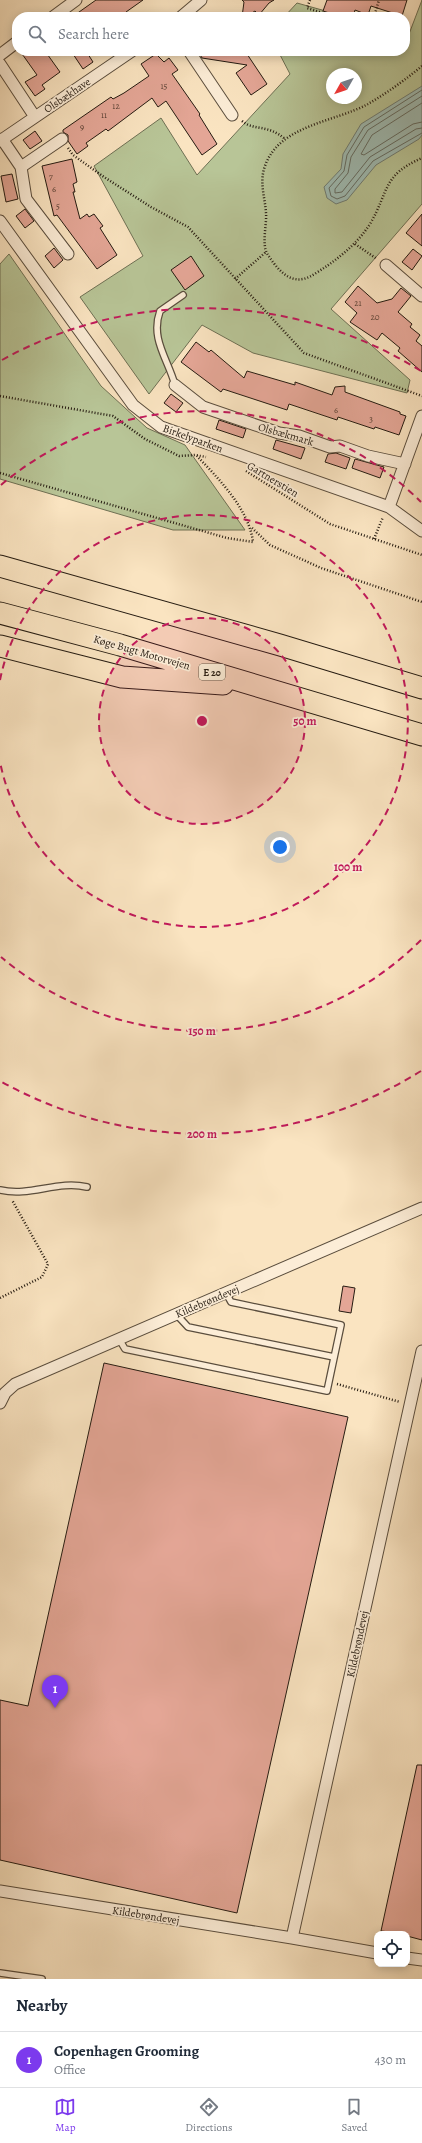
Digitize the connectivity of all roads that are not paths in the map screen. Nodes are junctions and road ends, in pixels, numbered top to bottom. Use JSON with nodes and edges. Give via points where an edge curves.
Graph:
{"nodes":[{"id":1,"x":76,"y":0,"type":"edge"},
{"id":2,"x":200,"y":0,"type":"edge"},
{"id":3,"x":59,"y":12,"type":"edge"},
{"id":4,"x":186,"y":12,"type":"edge"},
{"id":5,"x":12,"y":46,"type":"edge"},
{"id":6,"x":0,"y":55,"type":"edge"},
{"id":7,"x":125,"y":56,"type":"edge"},
{"id":8,"x":193,"y":56,"type":"edge"},
{"id":9,"x":0,"y":64,"type":"edge"},
{"id":10,"x":232,"y":115,"type":"road end"},
{"id":11,"x":35,"y":117,"type":"junction"},
{"id":12,"x":62,"y":139,"type":"road end"},
{"id":13,"x":1,"y":140,"type":"edge"},
{"id":14,"x":21,"y":167,"type":"junction"},
{"id":15,"x":0,"y":221,"type":"edge"},
{"id":16,"x":68,"y":254,"type":"dead end"},
{"id":17,"x":386,"y":265,"type":"road end"},
{"id":18,"x":183,"y":295,"type":"dead end"},
{"id":19,"x":422,"y":296,"type":"edge"},
{"id":20,"x":174,"y":385,"type":"joint"},
{"id":21,"x":422,"y":416,"type":"edge"},
{"id":22,"x":405,"y":464,"type":"junction"},
{"id":23,"x":389,"y":506,"type":"junction"},
{"id":24,"x":422,"y":531,"type":"edge"},
{"id":25,"x":0,"y":566,"type":"edge"},
{"id":26,"x":0,"y":613,"type":"edge"},
{"id":27,"x":0,"y":646,"type":"edge"},
{"id":28,"x":262,"y":687,"type":"junction"},
{"id":29,"x":422,"y":688,"type":"edge"},
{"id":30,"x":422,"y":735,"type":"edge"},
{"id":31,"x":87,"y":1187,"type":"dead end"},
{"id":32,"x":0,"y":1190,"type":"edge"},
{"id":33,"x":422,"y":1208,"type":"edge"},
{"id":34,"x":226,"y":1293,"type":"junction"},
{"id":35,"x":176,"y":1314,"type":"junction"},
{"id":36,"x":119,"y":1339,"type":"junction"},
{"id":37,"x":422,"y":1350,"type":"edge"},
{"id":38,"x":334,"y":1357,"type":"junction"},
{"id":39,"x":0,"y":1404,"type":"edge"},
{"id":40,"x":0,"y":1891,"type":"edge"},
{"id":41,"x":292,"y":1938,"type":"junction"},
{"id":42,"x":374,"y":1952,"type":"edge"},
{"id":43,"x":410,"y":1958,"type":"edge"},
{"id":44,"x":422,"y":1960,"type":"edge"},
{"id":45,"x":0,"y":1973,"type":"edge"},
{"id":46,"x":42,"y":1979,"type":"edge"}],
"edges":[{"from":1,"to":3,"type":"street"},
{"from":2,"to":4,"type":"street"},
{"from":5,"to":6,"type":"street"},
{"from":7,"to":11,"type":"street","name":"Olsbækhave"},
{"from":8,"to":10,"type":"street"},
{"from":9,"to":11,"type":"street"},
{"from":11,"to":13,"type":"street","name":"Olsbækhave"},
{"from":12,"to":14,"type":"street"},
{"from":13,"to":14,"type":"street","name":"Olsbækhave"},
{"from":14,"to":16,"type":"street","name":"Olsbækhave","via":[[26,199]]},
{"from":15,"to":23,"type":"street","name":"Birkelyparken","via":[[133,405],[161,427]]},
{"from":17,"to":19,"type":"street"},
{"from":18,"to":20,"type":"lane","via":[[160,311],[156,330],[158,344],[172,374]]},
{"from":20,"to":22,"type":"street","name":"Olsbækmark","via":[[203,407],[272,431]]},
{"from":21,"to":22,"type":"street"},
{"from":22,"to":23,"type":"street"},
{"from":23,"to":24,"type":"street","name":"Birkelyparken"},
{"from":25,"to":29,"type":"highway","via":[[280,644]]},
{"from":26,"to":28,"type":"highway","name":"Køge Bugt Motorvejen","number":"E 20"},
{"from":27,"to":28,"type":"highway","via":[[122,677]]},
{"from":28,"to":30,"type":"highway","name":"Køge Bugt Motorvejen","number":"E 20"},
{"from":31,"to":32,"type":"lane","via":[[73,1184],[20,1193]]},
{"from":33,"to":34,"type":"street","name":"Kildebrøndevej"},
{"from":34,"to":35,"type":"street","name":"Kildebrøndevej"},
{"from":34,"to":38,"type":"lane","via":[[231,1302],[341,1324]]},
{"from":35,"to":36,"type":"street","name":"Kildebrøndevej"},
{"from":35,"to":38,"type":"lane","via":[[188,1327]]},
{"from":36,"to":38,"type":"lane","via":[[125,1349],[327,1391]]},
{"from":36,"to":39,"type":"street","name":"Kildebrøndevej","via":[[15,1384],[5,1393]]},
{"from":37,"to":41,"type":"street","name":"Kildebrøndevej"},
{"from":40,"to":41,"type":"street","name":"Kildebrøndevej"},
{"from":41,"to":42,"type":"street","name":"Kildebrøndevej"},
{"from":43,"to":44,"type":"street"},
{"from":45,"to":46,"type":"lane"}]}
